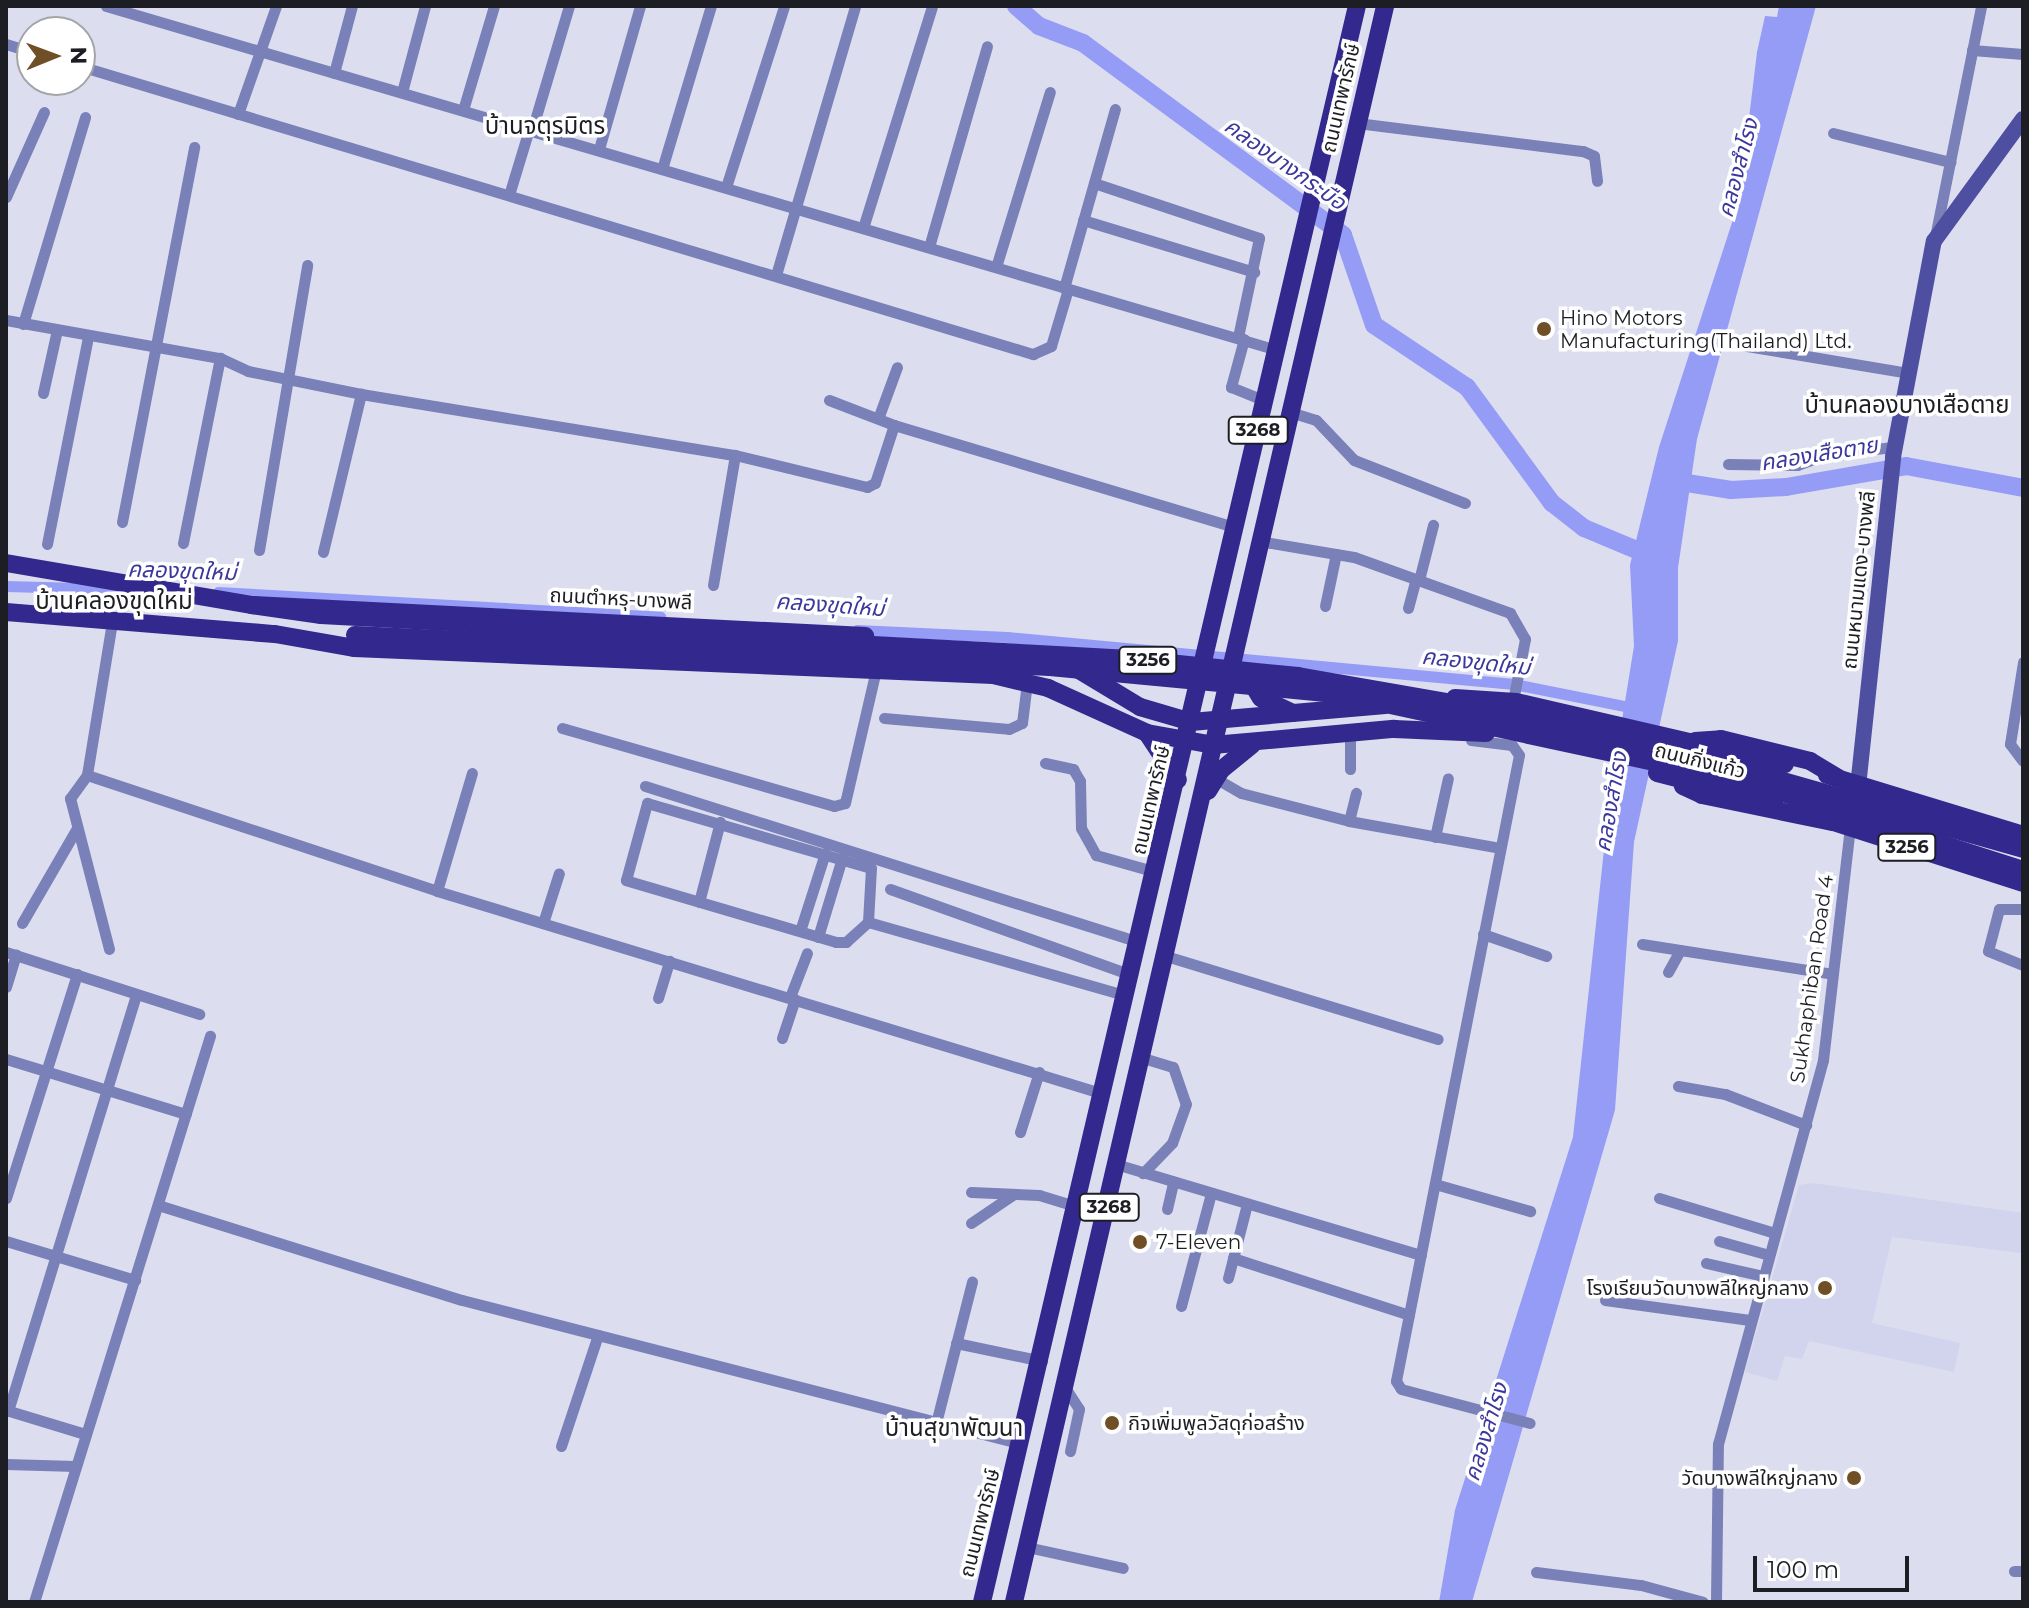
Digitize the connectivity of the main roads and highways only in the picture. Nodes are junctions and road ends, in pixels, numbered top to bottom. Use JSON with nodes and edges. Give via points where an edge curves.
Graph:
{"nodes":[{"id":1,"x":1357,"y":6,"type":"edge"},
{"id":2,"x":1385,"y":6,"type":"edge"},
{"id":3,"x":2023,"y":119,"type":"edge"},
{"id":4,"x":6,"y":563,"type":"edge"},
{"id":5,"x":252,"y":605,"type":"junction"},
{"id":6,"x":6,"y":612,"type":"edge"},
{"id":7,"x":1238,"y":632,"type":"junction"},
{"id":8,"x":355,"y":642,"type":"junction"},
{"id":9,"x":1196,"y":700,"type":"junction"},
{"id":10,"x":1160,"y":715,"type":"junction"},
{"id":11,"x":1220,"y":715,"type":"junction"},
{"id":12,"x":1308,"y":716,"type":"junction"},
{"id":13,"x":1191,"y":722,"type":"junction"},
{"id":14,"x":1147,"y":733,"type":"junction"},
{"id":15,"x":1187,"y":741,"type":"junction"},
{"id":16,"x":1213,"y":745,"type":"junction"},
{"id":17,"x":1252,"y":745,"type":"junction"},
{"id":18,"x":1838,"y":778,"type":"junction"},
{"id":19,"x":1178,"y":780,"type":"junction"},
{"id":20,"x":1857,"y":784,"type":"junction"},
{"id":21,"x":1783,"y":806,"type":"junction"},
{"id":22,"x":1856,"y":806,"type":"junction"},
{"id":23,"x":1198,"y":811,"type":"junction"},
{"id":24,"x":1841,"y":825,"type":"junction"},
{"id":25,"x":2023,"y":835,"type":"edge"},
{"id":26,"x":2023,"y":849,"type":"edge"},
{"id":27,"x":2023,"y":857,"type":"edge"},
{"id":28,"x":2023,"y":870,"type":"edge"},
{"id":29,"x":2023,"y":883,"type":"edge"},
{"id":30,"x":982,"y":1602,"type":"edge"},
{"id":31,"x":1014,"y":1602,"type":"edge"}],
"edges":[{"from":1,"to":9,"type":"main road","name":"ถนนเทพารักษ์","number":"3268","bridge":true},
{"from":2,"to":7,"type":"main road","name":"ถนนเทพารักษ์","number":"3268"},
{"from":3,"to":20,"type":"main road","name":"ถนนหนามแดง-บางพลี","via":[[1934,241],[1894,452]]},
{"from":4,"to":5,"type":"main road","name":"ถนนตำหรุ-บางพลี","number":"3256"},
{"from":5,"to":10,"type":"main road","name":"ถนนตำหรุ-บางพลี","number":"3256","bridge":true,"via":[[1011,646],[1054,656]]},
{"from":5,"to":26,"type":"main road","number":"3256","bridge":true,"via":[[321,615],[1114,657],[1298,676],[1493,710],[1691,755]]},
{"from":6,"to":8,"type":"main road","number":"3256"},
{"from":7,"to":11,"type":"main road","name":"ถนนเทพารักษ์","number":"3268","bridge":true},
{"from":7,"to":12,"type":"main road","via":[[1247,674],[1272,705]]},
{"from":8,"to":14,"type":"main road","number":"3256","via":[[410,650],[967,672],[1027,682]]},
{"from":8,"to":28,"type":"main road","number":"3256","bridge":true,"via":[[1050,667],[1344,695],[1755,784]]},
{"from":9,"to":10,"type":"main road"},
{"from":9,"to":13,"type":"main road","name":"ถนนเทพารักษ์","number":"3268"},
{"from":10,"to":13,"type":"main road","name":"ถนนตำหรุ-บางพลี","number":"3256"},
{"from":11,"to":12,"type":"main road","name":"ถนนกิ่งแก้ว","number":"3256"},
{"from":11,"to":13,"type":"main road","name":"ถนนตำหรุ-บางพลี","number":"3256"},
{"from":11,"to":16,"type":"main road","name":"ถนนเทพารักษ์","number":"3268"},
{"from":12,"to":18,"type":"main road","name":"ถนนกิ่งแก้ว","number":"3256","bridge":true,"via":[[1418,700],[1515,697]]},
{"from":13,"to":15,"type":"main road","name":"ถนนเทพารักษ์","number":"3268"},
{"from":14,"to":15,"type":"main road","number":"3256"},
{"from":14,"to":19,"type":"main road"},
{"from":15,"to":16,"type":"main road","number":"3256"},
{"from":15,"to":19,"type":"main road","name":"ถนนเทพารักษ์","number":"3268"},
{"from":16,"to":17,"type":"main road","name":"ถนนกิ่งแก้ว","number":"3256"},
{"from":16,"to":23,"type":"main road","name":"ถนนเทพารักษ์","number":"3268"},
{"from":17,"to":21,"type":"main road","name":"ถนนกิ่งแก้ว","number":"3256","bridge":true,"via":[[1419,728],[1508,736]]},
{"from":17,"to":23,"type":"main road","via":[[1215,778]]},
{"from":18,"to":20,"type":"main road","name":"ถนนกิ่งแก้ว","number":"3256"},
{"from":18,"to":24,"type":"main road","via":[[1810,761],[1701,739],[1687,746],[1679,781],[1702,795]]},
{"from":19,"to":30,"type":"main road","name":"ถนนเทพารักษ์","number":"3268"},
{"from":20,"to":22,"type":"main road","name":"ถนนหนามแดง-บางพลี"},
{"from":20,"to":25,"type":"main road","name":"ถนนกิ่งแก้ว","number":"3256"},
{"from":21,"to":22,"type":"main road"},
{"from":21,"to":24,"type":"main road","name":"ถนนกิ่งแก้ว","number":"3256"},
{"from":22,"to":27,"type":"main road","number":"3256"},
{"from":23,"to":31,"type":"main road","name":"ถนนเทพารักษ์","number":"3268"},
{"from":24,"to":29,"type":"main road","name":"ถนนกิ่งแก้ว","number":"3256"}]}
